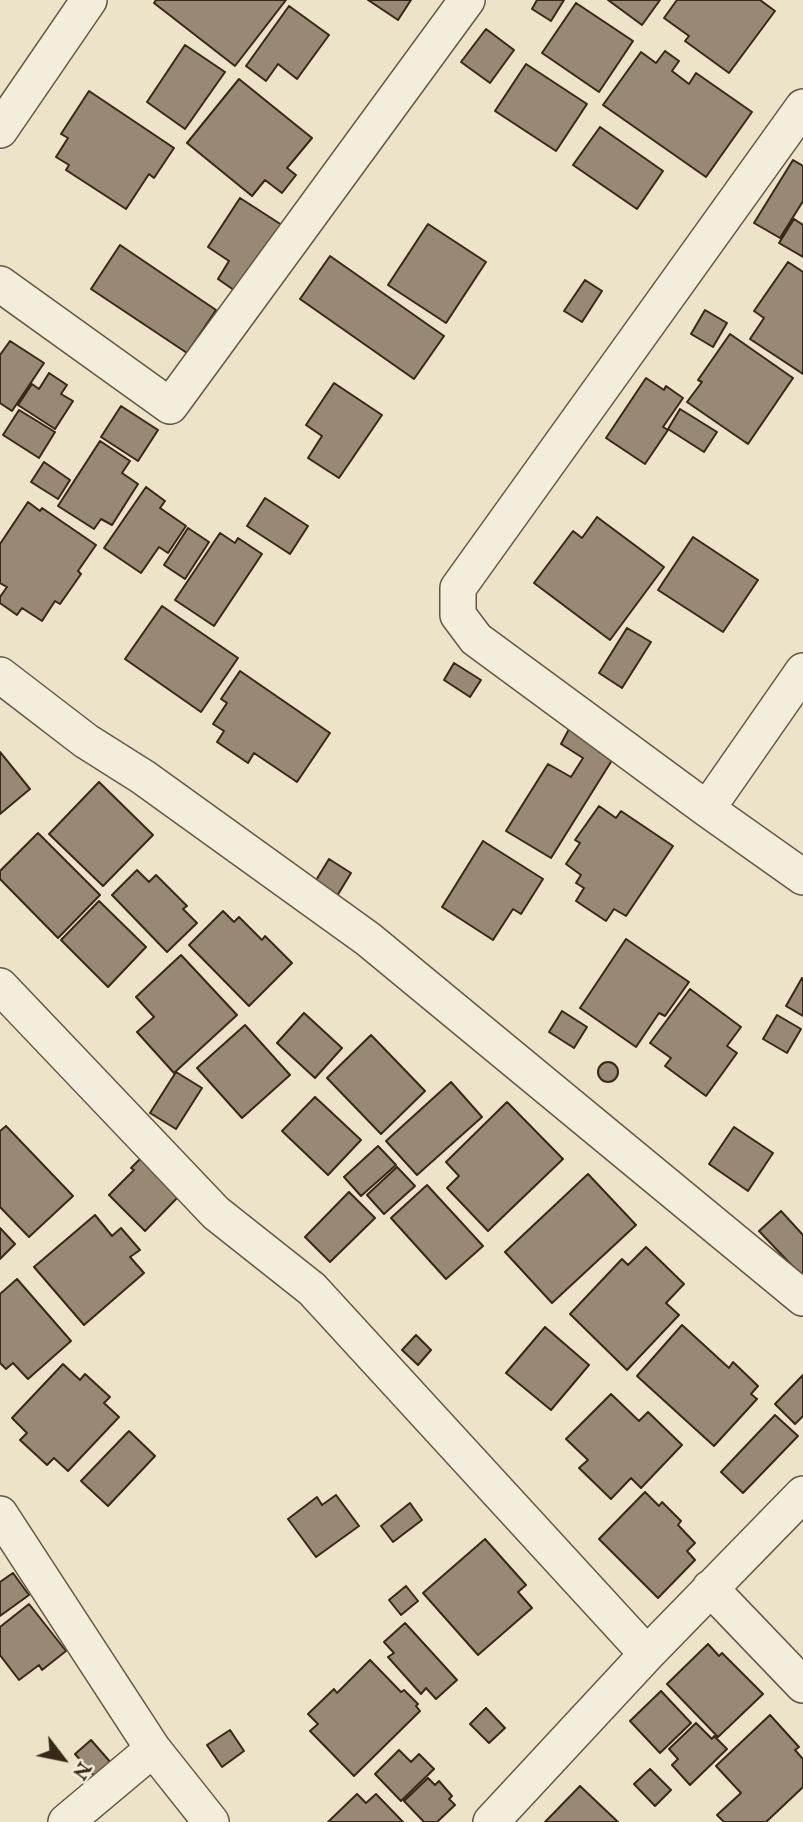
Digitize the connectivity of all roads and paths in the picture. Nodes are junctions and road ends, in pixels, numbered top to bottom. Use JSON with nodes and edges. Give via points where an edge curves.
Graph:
{"nodes":[{"id":1,"x":89,"y":0,"type":"edge"},
{"id":2,"x":467,"y":0,"type":"edge"},
{"id":3,"x":803,"y":107,"type":"edge"},
{"id":4,"x":0,"y":130,"type":"edge"},
{"id":5,"x":0,"y":284,"type":"edge"},
{"id":6,"x":803,"y":671,"type":"edge"},
{"id":7,"x":0,"y":675,"type":"edge"},
{"id":8,"x":707,"y":809,"type":"junction"},
{"id":9,"x":803,"y":877,"type":"edge"},
{"id":10,"x":0,"y":986,"type":"edge"},
{"id":11,"x":803,"y":1298,"type":"edge"},
{"id":12,"x":803,"y":1494,"type":"edge"},
{"id":13,"x":0,"y":1514,"type":"edge"},
{"id":14,"x":710,"y":1588,"type":"junction"},
{"id":15,"x":647,"y":1654,"type":"junction"},
{"id":16,"x":803,"y":1685,"type":"edge"},
{"id":17,"x":153,"y":1749,"type":"junction"},
{"id":18,"x":501,"y":1818,"type":"edge"},
{"id":19,"x":66,"y":1822,"type":"edge"},
{"id":20,"x":211,"y":1822,"type":"edge"}],
"edges":[{"from":1,"to":4,"type":"street"},
{"from":2,"to":5,"type":"street","via":[[170,405]]},
{"from":3,"to":8,"type":"street","via":[[458,587],[458,615],[477,639]]},
{"from":6,"to":8,"type":"street"},
{"from":7,"to":11,"type":"street","via":[[368,939]]},
{"from":8,"to":9,"type":"street"},
{"from":10,"to":15,"type":"street","via":[[216,1213],[312,1289]]},
{"from":12,"to":14,"type":"street"},
{"from":13,"to":17,"type":"street"},
{"from":14,"to":15,"type":"street"},
{"from":14,"to":16,"type":"street"},
{"from":15,"to":18,"type":"street"},
{"from":17,"to":19,"type":"street"},
{"from":17,"to":20,"type":"street"}]}
